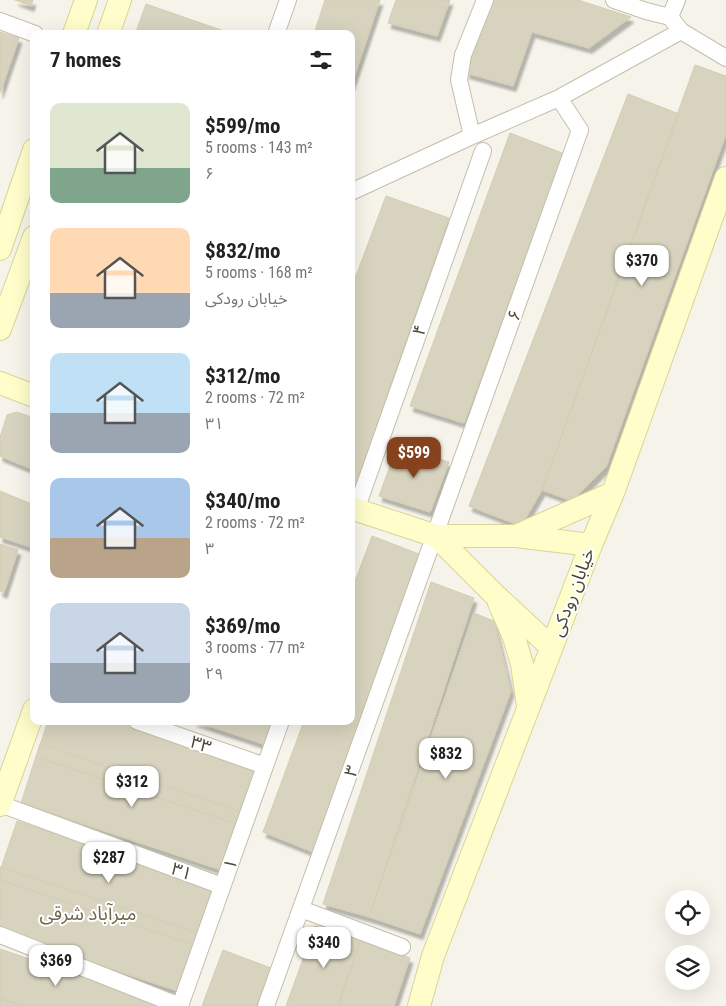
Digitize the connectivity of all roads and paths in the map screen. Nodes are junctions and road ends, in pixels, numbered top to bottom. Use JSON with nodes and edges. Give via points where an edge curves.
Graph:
{"nodes":[{"id":1,"x":86,"y":0,"type":"edge"},
{"id":2,"x":120,"y":0,"type":"edge"},
{"id":3,"x":288,"y":0,"type":"edge"},
{"id":4,"x":485,"y":0,"type":"edge"},
{"id":5,"x":614,"y":0,"type":"edge"},
{"id":6,"x":676,"y":0,"type":"edge"},
{"id":7,"x":670,"y":17,"type":"junction"},
{"id":8,"x":0,"y":21,"type":"edge"},
{"id":9,"x":75,"y":30,"type":"edge"},
{"id":10,"x":109,"y":30,"type":"edge"},
{"id":11,"x":277,"y":30,"type":"edge"},
{"id":12,"x":681,"y":31,"type":"junction"},
{"id":13,"x":30,"y":32,"type":"edge"},
{"id":14,"x":726,"y":58,"type":"edge"},
{"id":15,"x":559,"y":98,"type":"junction"},
{"id":16,"x":472,"y":136,"type":"junction"},
{"id":17,"x":483,"y":151,"type":"dead end"},
{"id":18,"x":30,"y":162,"type":"edge"},
{"id":19,"x":726,"y":178,"type":"edge"},
{"id":20,"x":355,"y":190,"type":"edge"},
{"id":21,"x":30,"y":248,"type":"edge"},
{"id":22,"x":0,"y":249,"type":"edge"},
{"id":23,"x":0,"y":329,"type":"edge"},
{"id":24,"x":0,"y":383,"type":"edge"},
{"id":25,"x":30,"y":394,"type":"edge"},
{"id":26,"x":614,"y":493,"type":"junction"},
{"id":27,"x":355,"y":506,"type":"edge"},
{"id":28,"x":355,"y":509,"type":"edge"},
{"id":29,"x":436,"y":536,"type":"junction"},
{"id":30,"x":516,"y":536,"type":"junction"},
{"id":31,"x":590,"y":545,"type":"junction"},
{"id":32,"x":495,"y":595,"type":"junction"},
{"id":33,"x":551,"y":647,"type":"junction"},
{"id":34,"x":528,"y":708,"type":"junction"},
{"id":35,"x":30,"y":721,"type":"edge"},
{"id":36,"x":148,"y":725,"type":"edge"},
{"id":37,"x":280,"y":725,"type":"edge"},
{"id":38,"x":265,"y":766,"type":"junction"},
{"id":39,"x":0,"y":804,"type":"edge"},
{"id":40,"x":222,"y":886,"type":"junction"},
{"id":41,"x":300,"y":909,"type":"junction"},
{"id":42,"x":0,"y":936,"type":"edge"},
{"id":43,"x":402,"y":947,"type":"dead end"},
{"id":44,"x":180,"y":1006,"type":"edge"},
{"id":45,"x":266,"y":1006,"type":"edge"},
{"id":46,"x":419,"y":1006,"type":"edge"}],
"edges":[{"from":1,"to":9,"type":"main road"},
{"from":2,"to":10,"type":"main road"},
{"from":3,"to":11,"type":"street"},
{"from":4,"to":16,"type":"street","via":[[463,55],[459,80]]},
{"from":5,"to":7,"type":"street"},
{"from":6,"to":7,"type":"street"},
{"from":7,"to":12,"type":"street"},
{"from":8,"to":13,"type":"street"},
{"from":12,"to":14,"type":"street"},
{"from":12,"to":15,"type":"street"},
{"from":15,"to":16,"type":"street"},
{"from":15,"to":29,"type":"street","name":"۶","via":[[580,130]]},
{"from":16,"to":20,"type":"street"},
{"from":17,"to":27,"type":"street","name":"۴"},
{"from":18,"to":22,"type":"main road"},
{"from":19,"to":26,"type":"main road","name":"خیابان رودکی"},
{"from":21,"to":23,"type":"main road"},
{"from":24,"to":25,"type":"main road"},
{"from":26,"to":30,"type":"main road"},
{"from":26,"to":31,"type":"main road","name":"خیابان رودکی"},
{"from":28,"to":29,"type":"main road"},
{"from":29,"to":30,"type":"main road"},
{"from":29,"to":32,"type":"main road"},
{"from":29,"to":41,"type":"street","name":"۳"},
{"from":30,"to":31,"type":"main road"},
{"from":31,"to":33,"type":"main road","name":"خیابان رودکی"},
{"from":32,"to":33,"type":"main road"},
{"from":32,"to":34,"type":"main road","via":[[522,664]]},
{"from":33,"to":34,"type":"main road","name":"خیابان رودکی"},
{"from":34,"to":46,"type":"main road","name":"خیابان رودکی","via":[[433,956]]},
{"from":35,"to":39,"type":"main road"},
{"from":36,"to":38,"type":"street","name":"۳۳"},
{"from":37,"to":38,"type":"street","name":"۱"},
{"from":38,"to":40,"type":"street","name":"۱"},
{"from":39,"to":40,"type":"street","name":"۳۱"},
{"from":40,"to":44,"type":"street","name":"۱"},
{"from":41,"to":43,"type":"street"},
{"from":41,"to":45,"type":"street","name":"۳"},
{"from":42,"to":44,"type":"street"}]}
